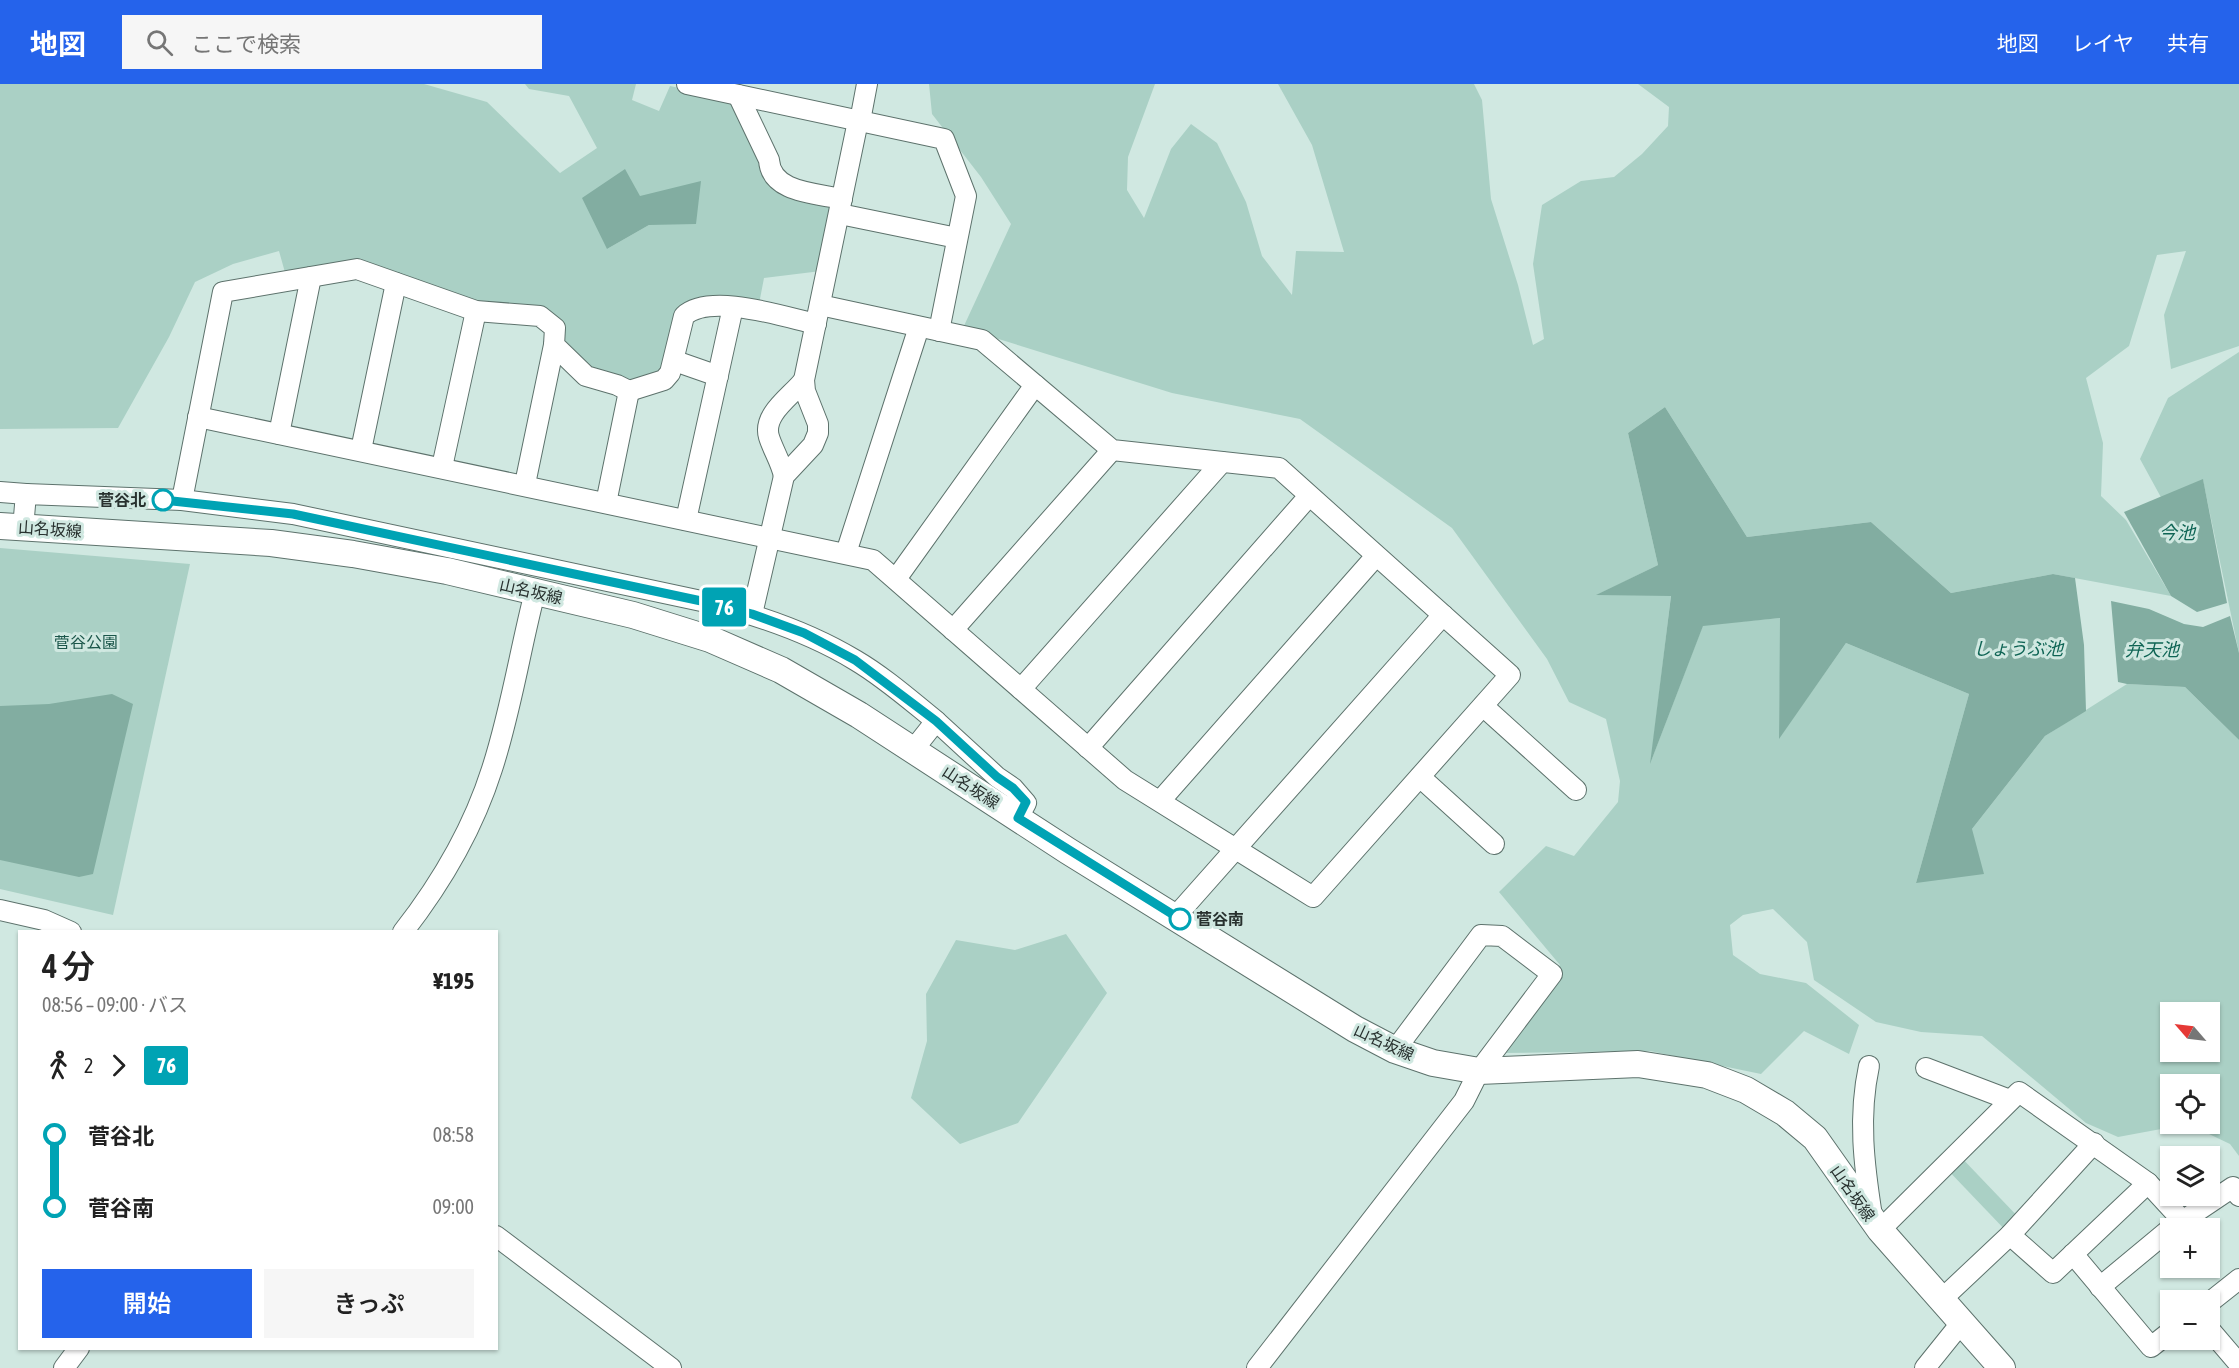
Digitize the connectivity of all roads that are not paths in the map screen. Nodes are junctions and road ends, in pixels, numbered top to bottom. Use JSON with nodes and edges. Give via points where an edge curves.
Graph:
{"nodes":[{"id":1,"x":687,"y":84,"type":"edge"},
{"id":2,"x":867,"y":84,"type":"edge"},
{"id":3,"x":738,"y":95,"type":"junction"},
{"id":4,"x":859,"y":121,"type":"junction"},
{"id":5,"x":841,"y":206,"type":"junction"},
{"id":6,"x":957,"y":238,"type":"junction"},
{"id":7,"x":311,"y":278,"type":"junction"},
{"id":8,"x":396,"y":283,"type":"junction"},
{"id":9,"x":733,"y":307,"type":"junction"},
{"id":10,"x":476,"y":311,"type":"junction"},
{"id":11,"x":818,"y":314,"type":"junction"},
{"id":12,"x":919,"y":327,"type":"junction"},
{"id":13,"x":939,"y":331,"type":"junction"},
{"id":14,"x":554,"y":345,"type":"junction"},
{"id":15,"x":675,"y":361,"type":"junction"},
{"id":16,"x":718,"y":376,"type":"junction"},
{"id":17,"x":804,"y":380,"type":"junction"},
{"id":18,"x":1035,"y":385,"type":"junction"},
{"id":19,"x":629,"y":391,"type":"junction"},
{"id":20,"x":198,"y":417,"type":"junction"},
{"id":21,"x":279,"y":434,"type":"junction"},
{"id":22,"x":361,"y":450,"type":"junction"},
{"id":23,"x":1112,"y":450,"type":"junction"},
{"id":24,"x":1222,"y":462,"type":"junction"},
{"id":25,"x":442,"y":467,"type":"junction"},
{"id":26,"x":784,"y":476,"type":"junction"},
{"id":27,"x":525,"y":484,"type":"junction"},
{"id":28,"x":0,"y":492,"type":"edge"},
{"id":29,"x":26,"y":494,"type":"junction"},
{"id":30,"x":1309,"y":496,"type":"junction"},
{"id":31,"x":182,"y":500,"type":"junction"},
{"id":32,"x":606,"y":502,"type":"junction"},
{"id":33,"x":686,"y":520,"type":"junction"},
{"id":34,"x":12,"y":527,"type":"edge"},
{"id":35,"x":770,"y":538,"type":"junction"},
{"id":36,"x":846,"y":553,"type":"junction"},
{"id":37,"x":1376,"y":556,"type":"junction"},
{"id":38,"x":896,"y":579,"type":"junction"},
{"id":39,"x":535,"y":592,"type":"junction"},
{"id":40,"x":752,"y":614,"type":"junction"},
{"id":41,"x":1443,"y":615,"type":"junction"},
{"id":42,"x":953,"y":630,"type":"junction"},
{"id":43,"x":1021,"y":689,"type":"junction"},
{"id":44,"x":1482,"y":706,"type":"junction"},
{"id":45,"x":936,"y":721,"type":"junction"},
{"id":46,"x":1088,"y":748,"type":"junction"},
{"id":47,"x":913,"y":750,"type":"junction"},
{"id":48,"x":1420,"y":777,"type":"junction"},
{"id":49,"x":1576,"y":790,"type":"dead end"},
{"id":50,"x":1160,"y":801,"type":"junction"},
{"id":51,"x":1018,"y":818,"type":"junction"},
{"id":52,"x":1494,"y":844,"type":"dead end"},
{"id":53,"x":1235,"y":850,"type":"junction"},
{"id":54,"x":0,"y":910,"type":"edge"},
{"id":55,"x":1176,"y":916,"type":"junction"},
{"id":56,"x":66,"y":930,"type":"edge"},
{"id":57,"x":405,"y":930,"type":"edge"},
{"id":58,"x":1395,"y":1050,"type":"junction"},
{"id":59,"x":1869,"y":1066,"type":"dead end"},
{"id":60,"x":1926,"y":1068,"type":"dead end"},
{"id":61,"x":1479,"y":1071,"type":"junction"},
{"id":62,"x":2010,"y":1100,"type":"junction"},
{"id":63,"x":2094,"y":1143,"type":"junction"},
{"id":64,"x":2148,"y":1183,"type":"junction"},
{"id":65,"x":2239,"y":1196,"type":"edge"},
{"id":66,"x":2169,"y":1218,"type":"edge"},
{"id":67,"x":2186,"y":1218,"type":"edge"},
{"id":68,"x":1876,"y":1226,"type":"junction"},
{"id":69,"x":2010,"y":1235,"type":"junction"},
{"id":70,"x":498,"y":1238,"type":"edge"},
{"id":71,"x":2160,"y":1238,"type":"edge"},
{"id":72,"x":2073,"y":1254,"type":"junction"},
{"id":73,"x":2239,"y":1279,"type":"edge"},
{"id":74,"x":2100,"y":1287,"type":"junction"},
{"id":75,"x":2220,"y":1294,"type":"edge"},
{"id":76,"x":1942,"y":1299,"type":"junction"},
{"id":77,"x":1962,"y":1322,"type":"junction"},
{"id":78,"x":2160,"y":1340,"type":"edge"},
{"id":79,"x":2220,"y":1342,"type":"edge"},
{"id":80,"x":78,"y":1350,"type":"edge"},
{"id":81,"x":2239,"y":1364,"type":"edge"},
{"id":82,"x":64,"y":1368,"type":"edge"},
{"id":83,"x":671,"y":1368,"type":"edge"},
{"id":84,"x":1257,"y":1368,"type":"edge"},
{"id":85,"x":1925,"y":1368,"type":"edge"},
{"id":86,"x":2002,"y":1368,"type":"edge"}],
"edges":[{"from":1,"to":3,"type":"street"},
{"from":2,"to":4,"type":"street"},
{"from":3,"to":4,"type":"street"},
{"from":3,"to":5,"type":"street","via":[[769,160],[770,171],[784,186]]},
{"from":4,"to":5,"type":"street"},
{"from":4,"to":6,"type":"street","via":[[944,139],[966,196]]},
{"from":5,"to":6,"type":"street"},
{"from":5,"to":11,"type":"street"},
{"from":6,"to":13,"type":"street"},
{"from":7,"to":8,"type":"street","via":[[357,269]]},
{"from":7,"to":20,"type":"street","via":[[224,292]]},
{"from":7,"to":21,"type":"street"},
{"from":8,"to":10,"type":"street"},
{"from":8,"to":22,"type":"street"},
{"from":9,"to":11,"type":"street"},
{"from":9,"to":15,"type":"street","via":[[691,310],[684,316]]},
{"from":9,"to":16,"type":"street"},
{"from":10,"to":14,"type":"street","via":[[540,316],[555,328]]},
{"from":10,"to":25,"type":"street"},
{"from":11,"to":12,"type":"street"},
{"from":11,"to":17,"type":"street"},
{"from":12,"to":13,"type":"street"},
{"from":12,"to":36,"type":"street"},
{"from":13,"to":18,"type":"street","via":[[982,340]]},
{"from":14,"to":19,"type":"street","via":[[586,376]]},
{"from":14,"to":27,"type":"street"},
{"from":15,"to":16,"type":"street"},
{"from":15,"to":19,"type":"street","via":[[664,380]]},
{"from":16,"to":33,"type":"street"},
{"from":17,"to":26,"type":"street","via":[[818,433],[813,445]]},
{"from":17,"to":26,"type":"street","via":[[768,424],[769,438]]},
{"from":18,"to":23,"type":"street"},
{"from":18,"to":38,"type":"street"},
{"from":19,"to":32,"type":"street"},
{"from":20,"to":21,"type":"street"},
{"from":20,"to":31,"type":"street"},
{"from":21,"to":22,"type":"street"},
{"from":22,"to":25,"type":"street"},
{"from":23,"to":24,"type":"street"},
{"from":23,"to":42,"type":"street"},
{"from":24,"to":30,"type":"street","via":[[1279,468]]},
{"from":24,"to":43,"type":"street"},
{"from":25,"to":27,"type":"street"},
{"from":26,"to":35,"type":"street"},
{"from":27,"to":32,"type":"street"},
{"from":28,"to":29,"type":"street"},
{"from":29,"to":31,"type":"street"},
{"from":29,"to":34,"type":"street"},
{"from":30,"to":37,"type":"street"},
{"from":30,"to":46,"type":"street"},
{"from":31,"to":40,"type":"street","via":[[293,514]]},
{"from":32,"to":33,"type":"street"},
{"from":33,"to":35,"type":"street"},
{"from":34,"to":39,"type":"main road","name":"山名坂線","via":[[271,543],[365,556]]},
{"from":35,"to":36,"type":"street"},
{"from":35,"to":40,"type":"street"},
{"from":36,"to":38,"type":"street","via":[[873,560]]},
{"from":37,"to":41,"type":"street"},
{"from":37,"to":50,"type":"street"},
{"from":38,"to":42,"type":"street"},
{"from":39,"to":47,"type":"main road","name":"山名坂線","via":[[633,615],[720,643],[809,685]]},
{"from":39,"to":57,"type":"street","via":[[503,731],[482,798],[451,864]]},
{"from":40,"to":45,"type":"street","via":[[804,633],[855,660]]},
{"from":41,"to":44,"type":"street","via":[[1510,675]]},
{"from":41,"to":53,"type":"street"},
{"from":42,"to":43,"type":"street"},
{"from":43,"to":46,"type":"street"},
{"from":44,"to":48,"type":"street"},
{"from":44,"to":49,"type":"street"},
{"from":45,"to":47,"type":"street"},
{"from":45,"to":51,"type":"street","via":[[1026,802]]},
{"from":46,"to":50,"type":"street","via":[[1125,780]]},
{"from":47,"to":51,"type":"main road","name":"山名坂線"},
{"from":48,"to":52,"type":"street"},
{"from":48,"to":53,"type":"street","via":[[1314,897]]},
{"from":50,"to":53,"type":"street"},
{"from":51,"to":55,"type":"main road","name":"山名坂線"},
{"from":53,"to":55,"type":"street"},
{"from":54,"to":56,"type":"street","via":[[44,920]]},
{"from":55,"to":58,"type":"main road","name":"山名坂線","via":[[1348,1025]]},
{"from":58,"to":61,"type":"main road","name":"山名坂線","via":[[1433,1063]]},
{"from":58,"to":61,"type":"street","via":[[1481,935],[1502,936],[1552,974]]},
{"from":59,"to":68,"type":"street","via":[[1862,1096],[1862,1153]]},
{"from":60,"to":62,"type":"street"},
{"from":61,"to":68,"type":"main road","name":"山名坂線","via":[[1638,1064],[1717,1079],[1746,1090],[1785,1113],[1815,1138]]},
{"from":61,"to":84,"type":"street","via":[[1464,1101]]},
{"from":62,"to":63,"type":"street","via":[[2019,1092]]},
{"from":62,"to":68,"type":"street"},
{"from":63,"to":64,"type":"street"},
{"from":63,"to":69,"type":"street"},
{"from":64,"to":66,"type":"street"},
{"from":64,"to":72,"type":"street"},
{"from":65,"to":67,"type":"street","via":[[2232,1187]]},
{"from":68,"to":76,"type":"main road","name":"山名坂線"},
{"from":69,"to":72,"type":"street","via":[[2053,1273]]},
{"from":69,"to":76,"type":"street"},
{"from":70,"to":83,"type":"street"},
{"from":71,"to":74,"type":"street"},
{"from":72,"to":74,"type":"street"},
{"from":73,"to":75,"type":"street"},
{"from":74,"to":78,"type":"street","via":[[2151,1347]]},
{"from":76,"to":77,"type":"main road","name":"山名坂線"},
{"from":77,"to":85,"type":"street"},
{"from":77,"to":86,"type":"main road","name":"山名坂線"},
{"from":79,"to":81,"type":"street"},
{"from":80,"to":82,"type":"street"}]}
